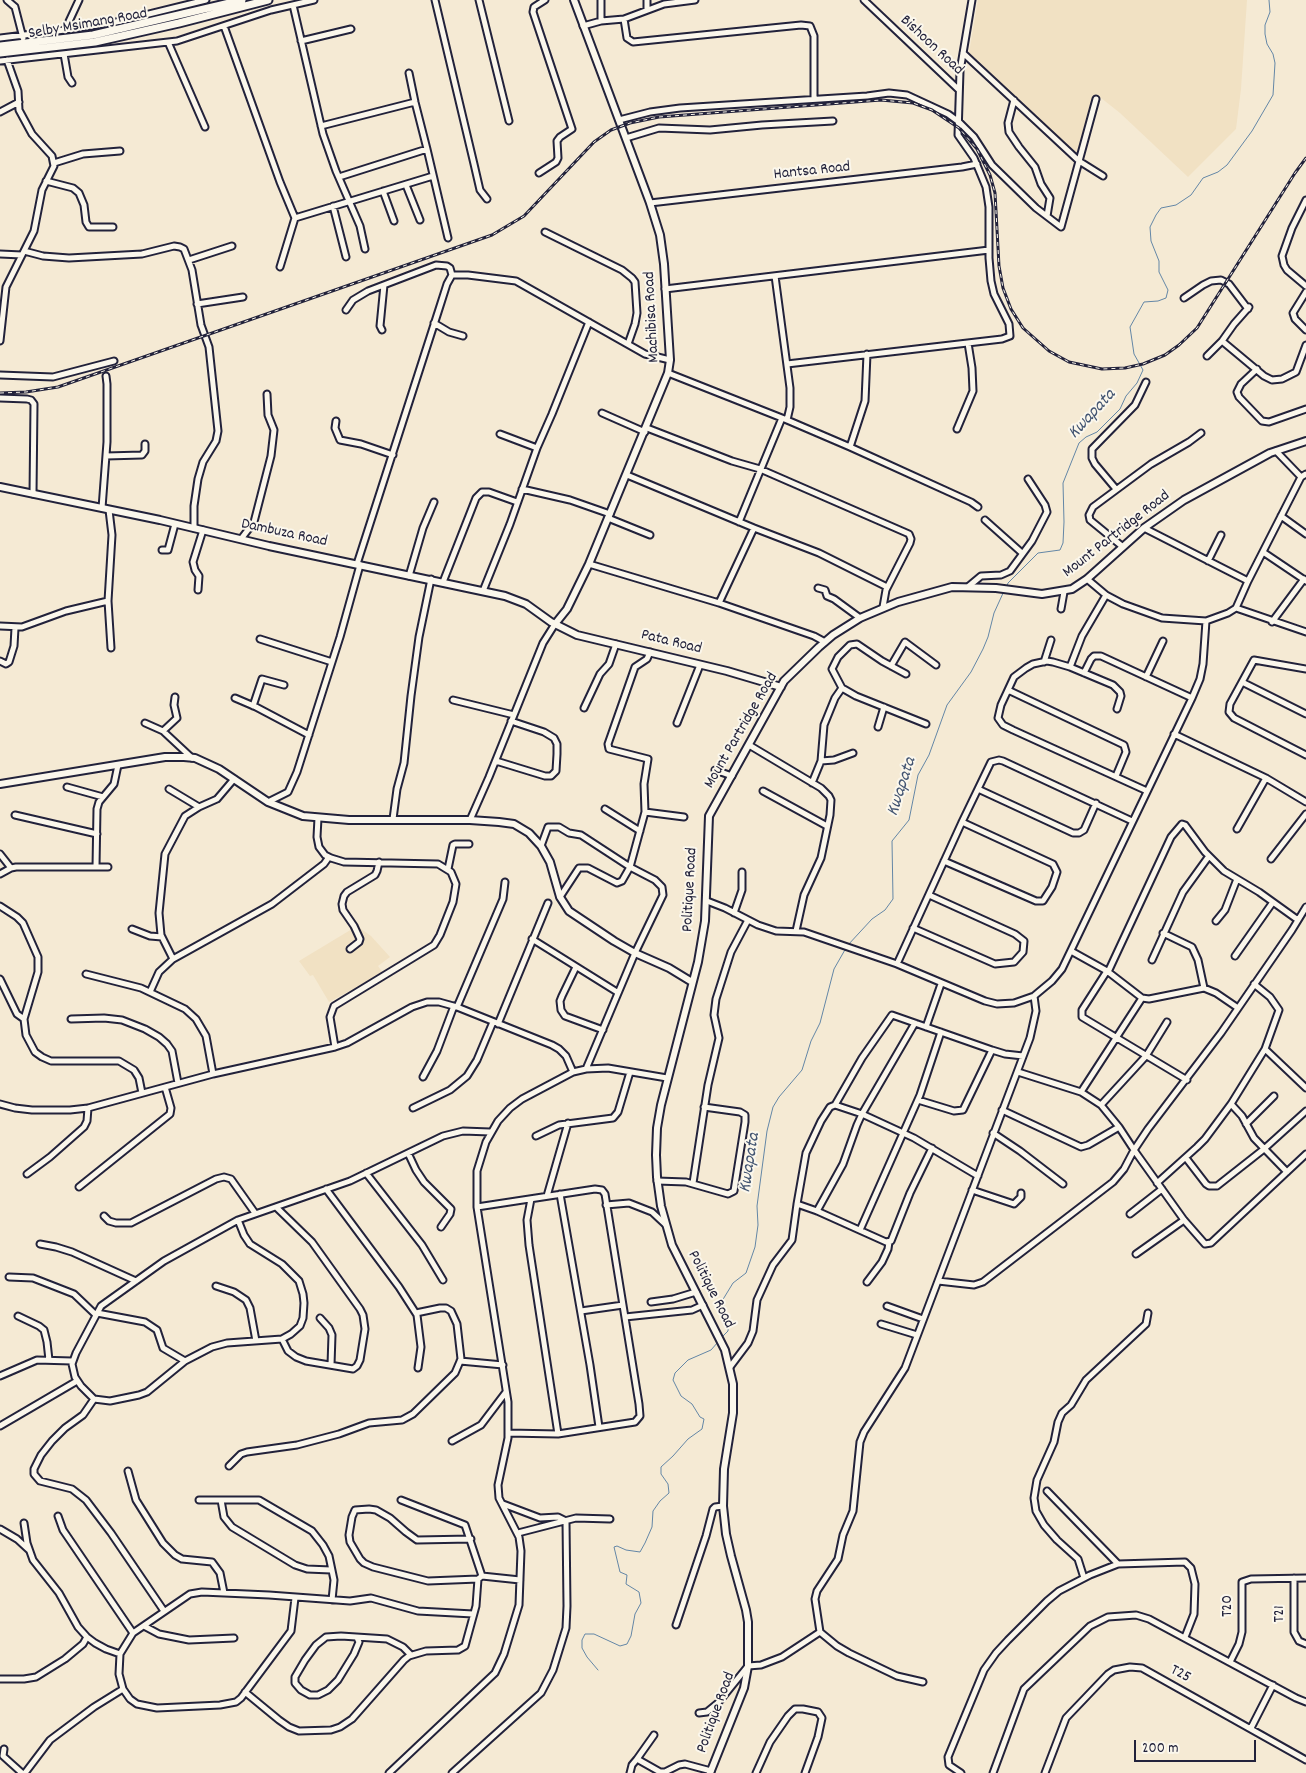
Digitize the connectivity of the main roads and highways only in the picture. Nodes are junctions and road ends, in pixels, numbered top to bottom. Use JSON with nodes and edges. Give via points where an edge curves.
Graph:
{"nodes":[{"id":1,"x":242,"y":0,"type":"edge"},
{"id":2,"x":268,"y":0,"type":"edge"},
{"id":3,"x":0,"y":46,"type":"edge"},
{"id":4,"x":0,"y":53,"type":"edge"}],
"edges":[{"from":1,"to":3,"type":"main road","name":"Selby Msimang Road","via":[[93,35]]},
{"from":2,"to":4,"type":"main road","name":"Selby Msimang Road","via":[[104,40]]}]}
